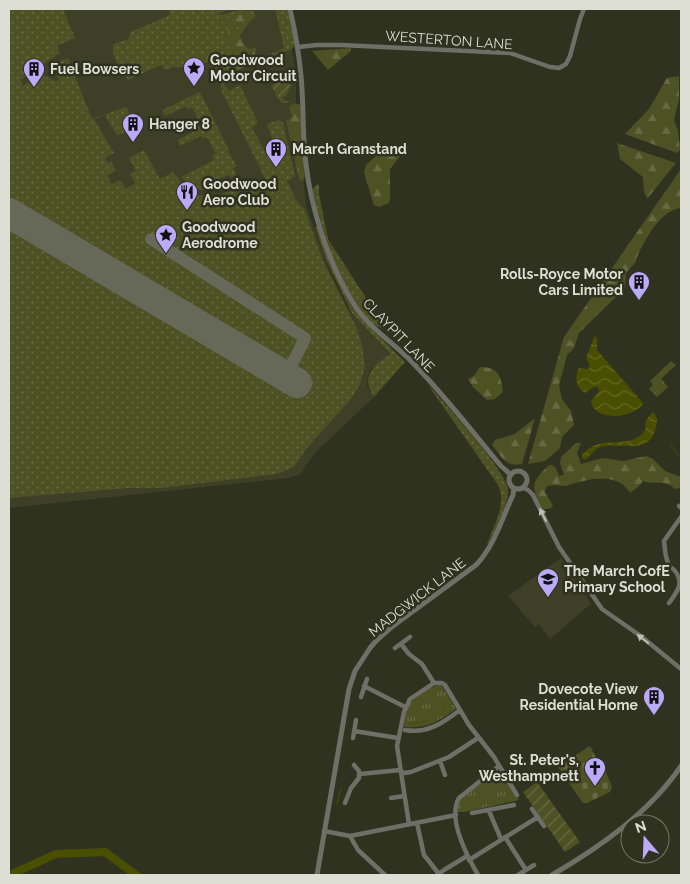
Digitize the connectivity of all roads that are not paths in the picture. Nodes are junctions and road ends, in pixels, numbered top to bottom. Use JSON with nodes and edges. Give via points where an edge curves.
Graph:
{"nodes":[{"id":1,"x":290,"y":9,"type":"edge"},
{"id":2,"x":584,"y":9,"type":"edge"},
{"id":3,"x":298,"y":47,"type":"junction"},
{"id":4,"x":511,"y":475,"type":"junction"},
{"id":5,"x":514,"y":488,"type":"junction"},
{"id":6,"x":523,"y":488,"type":"junction"},
{"id":7,"x":680,"y":520,"type":"edge"},
{"id":8,"x":681,"y":569,"type":"edge"},
{"id":9,"x":675,"y":571,"type":"junction"},
{"id":10,"x":668,"y":603,"type":"dead end"},
{"id":11,"x":410,"y":637,"type":"dead end"},
{"id":12,"x":401,"y":644,"type":"junction"},
{"id":13,"x":396,"y":648,"type":"dead end"},
{"id":14,"x":681,"y":670,"type":"edge"},
{"id":15,"x":367,"y":679,"type":"dead end"},
{"id":16,"x":434,"y":683,"type":"junction"},
{"id":17,"x":364,"y":686,"type":"junction"},
{"id":18,"x":361,"y":698,"type":"dead end"},
{"id":19,"x":405,"y":707,"type":"junction"},
{"id":20,"x":460,"y":710,"type":"junction"},
{"id":21,"x":356,"y":720,"type":"dead end"},
{"id":22,"x":405,"y":730,"type":"dead end"},
{"id":23,"x":354,"y":731,"type":"junction"},
{"id":24,"x":353,"y":738,"type":"dead end"},
{"id":25,"x":398,"y":738,"type":"junction"},
{"id":26,"x":478,"y":738,"type":"junction"},
{"id":27,"x":440,"y":761,"type":"junction"},
{"id":28,"x":354,"y":765,"type":"dead end"},
{"id":29,"x":500,"y":766,"type":"junction"},
{"id":30,"x":681,"y":766,"type":"edge"},
{"id":31,"x":400,"y":770,"type":"junction"},
{"id":32,"x":360,"y":774,"type":"junction"},
{"id":33,"x":445,"y":775,"type":"dead end"},
{"id":34,"x":518,"y":794,"type":"dead end"},
{"id":35,"x":404,"y":796,"type":"junction"},
{"id":36,"x":391,"y":798,"type":"dead end"},
{"id":37,"x":345,"y":803,"type":"dead end"},
{"id":38,"x":514,"y":804,"type":"dead end"},
{"id":39,"x":532,"y":809,"type":"dead end"},
{"id":40,"x":489,"y":811,"type":"junction"},
{"id":41,"x":472,"y":813,"type":"dead end"},
{"id":42,"x":456,"y":815,"type":"junction"},
{"id":43,"x":538,"y":817,"type":"junction"},
{"id":44,"x":417,"y":823,"type":"junction"},
{"id":45,"x":409,"y":824,"type":"junction"},
{"id":46,"x":544,"y":826,"type":"dead end"},
{"id":47,"x":324,"y":831,"type":"junction"},
{"id":48,"x":350,"y":836,"type":"junction"},
{"id":49,"x":503,"y":838,"type":"junction"},
{"id":50,"x":468,"y":858,"type":"junction"},
{"id":51,"x":534,"y":865,"type":"dead end"},
{"id":52,"x":526,"y":870,"type":"junction"},
{"id":53,"x":438,"y":874,"type":"edge"},
{"id":54,"x":317,"y":875,"type":"edge"},
{"id":55,"x":385,"y":875,"type":"edge"},
{"id":56,"x":478,"y":875,"type":"edge"},
{"id":57,"x":518,"y":875,"type":"edge"},
{"id":58,"x":552,"y":875,"type":"edge"}],
"edges":[{"from":1,"to":3,"type":"street","name":"CLAYPIT LANE"},
{"from":2,"to":3,"type":"street","name":"WESTERTON LANE","via":[[570,56],[559,68],[510,53],[340,45]]},
{"from":3,"to":4,"type":"street","name":"CLAYPIT LANE","via":[[309,184],[323,235],[344,289],[365,319],[409,359]]},
{"from":4,"to":5,"type":"street"},
{"from":4,"to":6,"type":"street","via":[[517,471],[526,474]]},
{"from":5,"to":6,"type":"street"},
{"from":5,"to":47,"type":"street","name":"MADGWICK LANE","via":[[484,557],[384,634],[370,648],[355,672],[349,689]]},
{"from":14,"to":6,"type":"street","one_way":true,"via":[[602,609],[559,547],[533,495]]},
{"from":7,"to":9,"type":"street","via":[[664,541],[666,559]]},
{"from":8,"to":9,"type":"street"},
{"from":9,"to":10,"type":"street","via":[[680,586]]},
{"from":11,"to":12,"type":"street"},
{"from":12,"to":13,"type":"street"},
{"from":12,"to":16,"type":"street","via":[[422,664]]},
{"from":15,"to":17,"type":"street"},
{"from":16,"to":19,"type":"street","via":[[410,699]]},
{"from":16,"to":20,"type":"street","via":[[445,685]]},
{"from":17,"to":18,"type":"street"},
{"from":17,"to":19,"type":"street"},
{"from":19,"to":25,"type":"street"},
{"from":20,"to":22,"type":"street","via":[[432,728]]},
{"from":20,"to":26,"type":"street"},
{"from":21,"to":23,"type":"street"},
{"from":23,"to":24,"type":"street"},
{"from":23,"to":25,"type":"street"},
{"from":25,"to":31,"type":"street"},
{"from":26,"to":27,"type":"street"},
{"from":26,"to":29,"type":"street"},
{"from":27,"to":31,"type":"street","via":[[411,772]]},
{"from":27,"to":33,"type":"street"},
{"from":28,"to":32,"type":"street"},
{"from":29,"to":34,"type":"street"},
{"from":29,"to":42,"type":"street","via":[[459,798]]},
{"from":30,"to":58,"type":"street","via":[[634,817]]},
{"from":31,"to":32,"type":"street"},
{"from":31,"to":35,"type":"street"},
{"from":32,"to":37,"type":"street"},
{"from":35,"to":36,"type":"street"},
{"from":35,"to":45,"type":"street"},
{"from":38,"to":40,"type":"street"},
{"from":39,"to":43,"type":"street"},
{"from":40,"to":41,"type":"street"},
{"from":40,"to":49,"type":"street"},
{"from":42,"to":44,"type":"street"},
{"from":42,"to":50,"type":"street"},
{"from":43,"to":46,"type":"street"},
{"from":43,"to":49,"type":"street"},
{"from":44,"to":45,"type":"street"},
{"from":44,"to":53,"type":"street","via":[[424,855]]},
{"from":45,"to":48,"type":"street"},
{"from":47,"to":48,"type":"street"},
{"from":47,"to":54,"type":"street","name":"MADGWICK LANE"},
{"from":48,"to":55,"type":"street","via":[[358,850]]},
{"from":49,"to":50,"type":"street"},
{"from":49,"to":52,"type":"street"},
{"from":50,"to":53,"type":"street"},
{"from":50,"to":56,"type":"street"},
{"from":51,"to":52,"type":"street"},
{"from":52,"to":57,"type":"street"}]}
